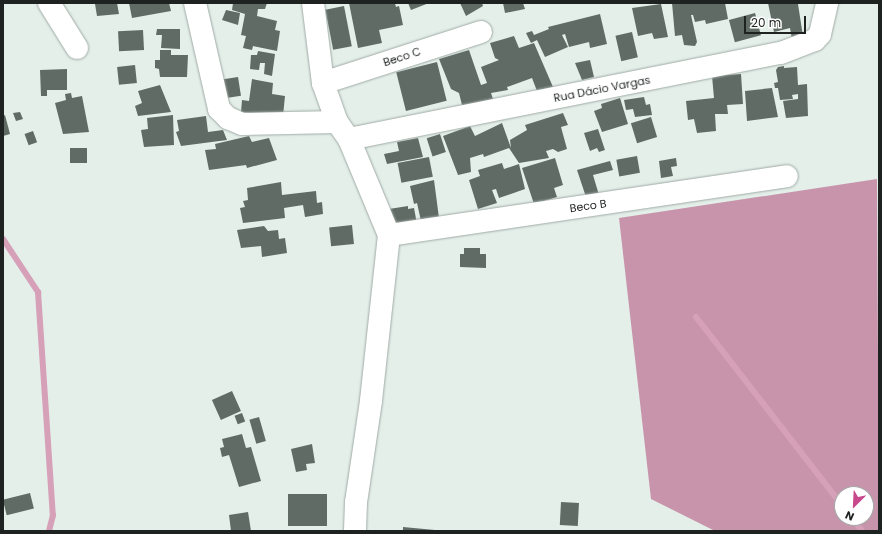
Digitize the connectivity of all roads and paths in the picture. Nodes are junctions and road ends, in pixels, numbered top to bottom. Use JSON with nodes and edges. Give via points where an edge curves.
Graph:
{"nodes":[{"id":1,"x":49,"y":3,"type":"edge"},
{"id":2,"x":195,"y":3,"type":"edge"},
{"id":3,"x":313,"y":3,"type":"edge"},
{"id":4,"x":827,"y":3,"type":"edge"},
{"id":5,"x":481,"y":32,"type":"dead end"},
{"id":6,"x":77,"y":48,"type":"dead end"},
{"id":7,"x":323,"y":83,"type":"junction"},
{"id":8,"x":343,"y":131,"type":"junction"},
{"id":9,"x":787,"y":176,"type":"dead end"},
{"id":10,"x":390,"y":235,"type":"junction"},
{"id":11,"x":355,"y":531,"type":"edge"}],
"edges":[{"from":1,"to":6,"type":"street"},
{"from":2,"to":8,"type":"street","via":[[219,109],[228,118],[242,124]]},
{"from":3,"to":7,"type":"street"},
{"from":4,"to":8,"type":"street","name":"Rua Dácio Vargas","via":[[820,34],[814,40],[781,53]]},
{"from":5,"to":7,"type":"street","name":"Beco C"},
{"from":7,"to":8,"type":"street"},
{"from":8,"to":10,"type":"street"},
{"from":9,"to":10,"type":"street","name":"Beco B"},
{"from":10,"to":11,"type":"street","via":[[371,402],[356,502]]}]}
